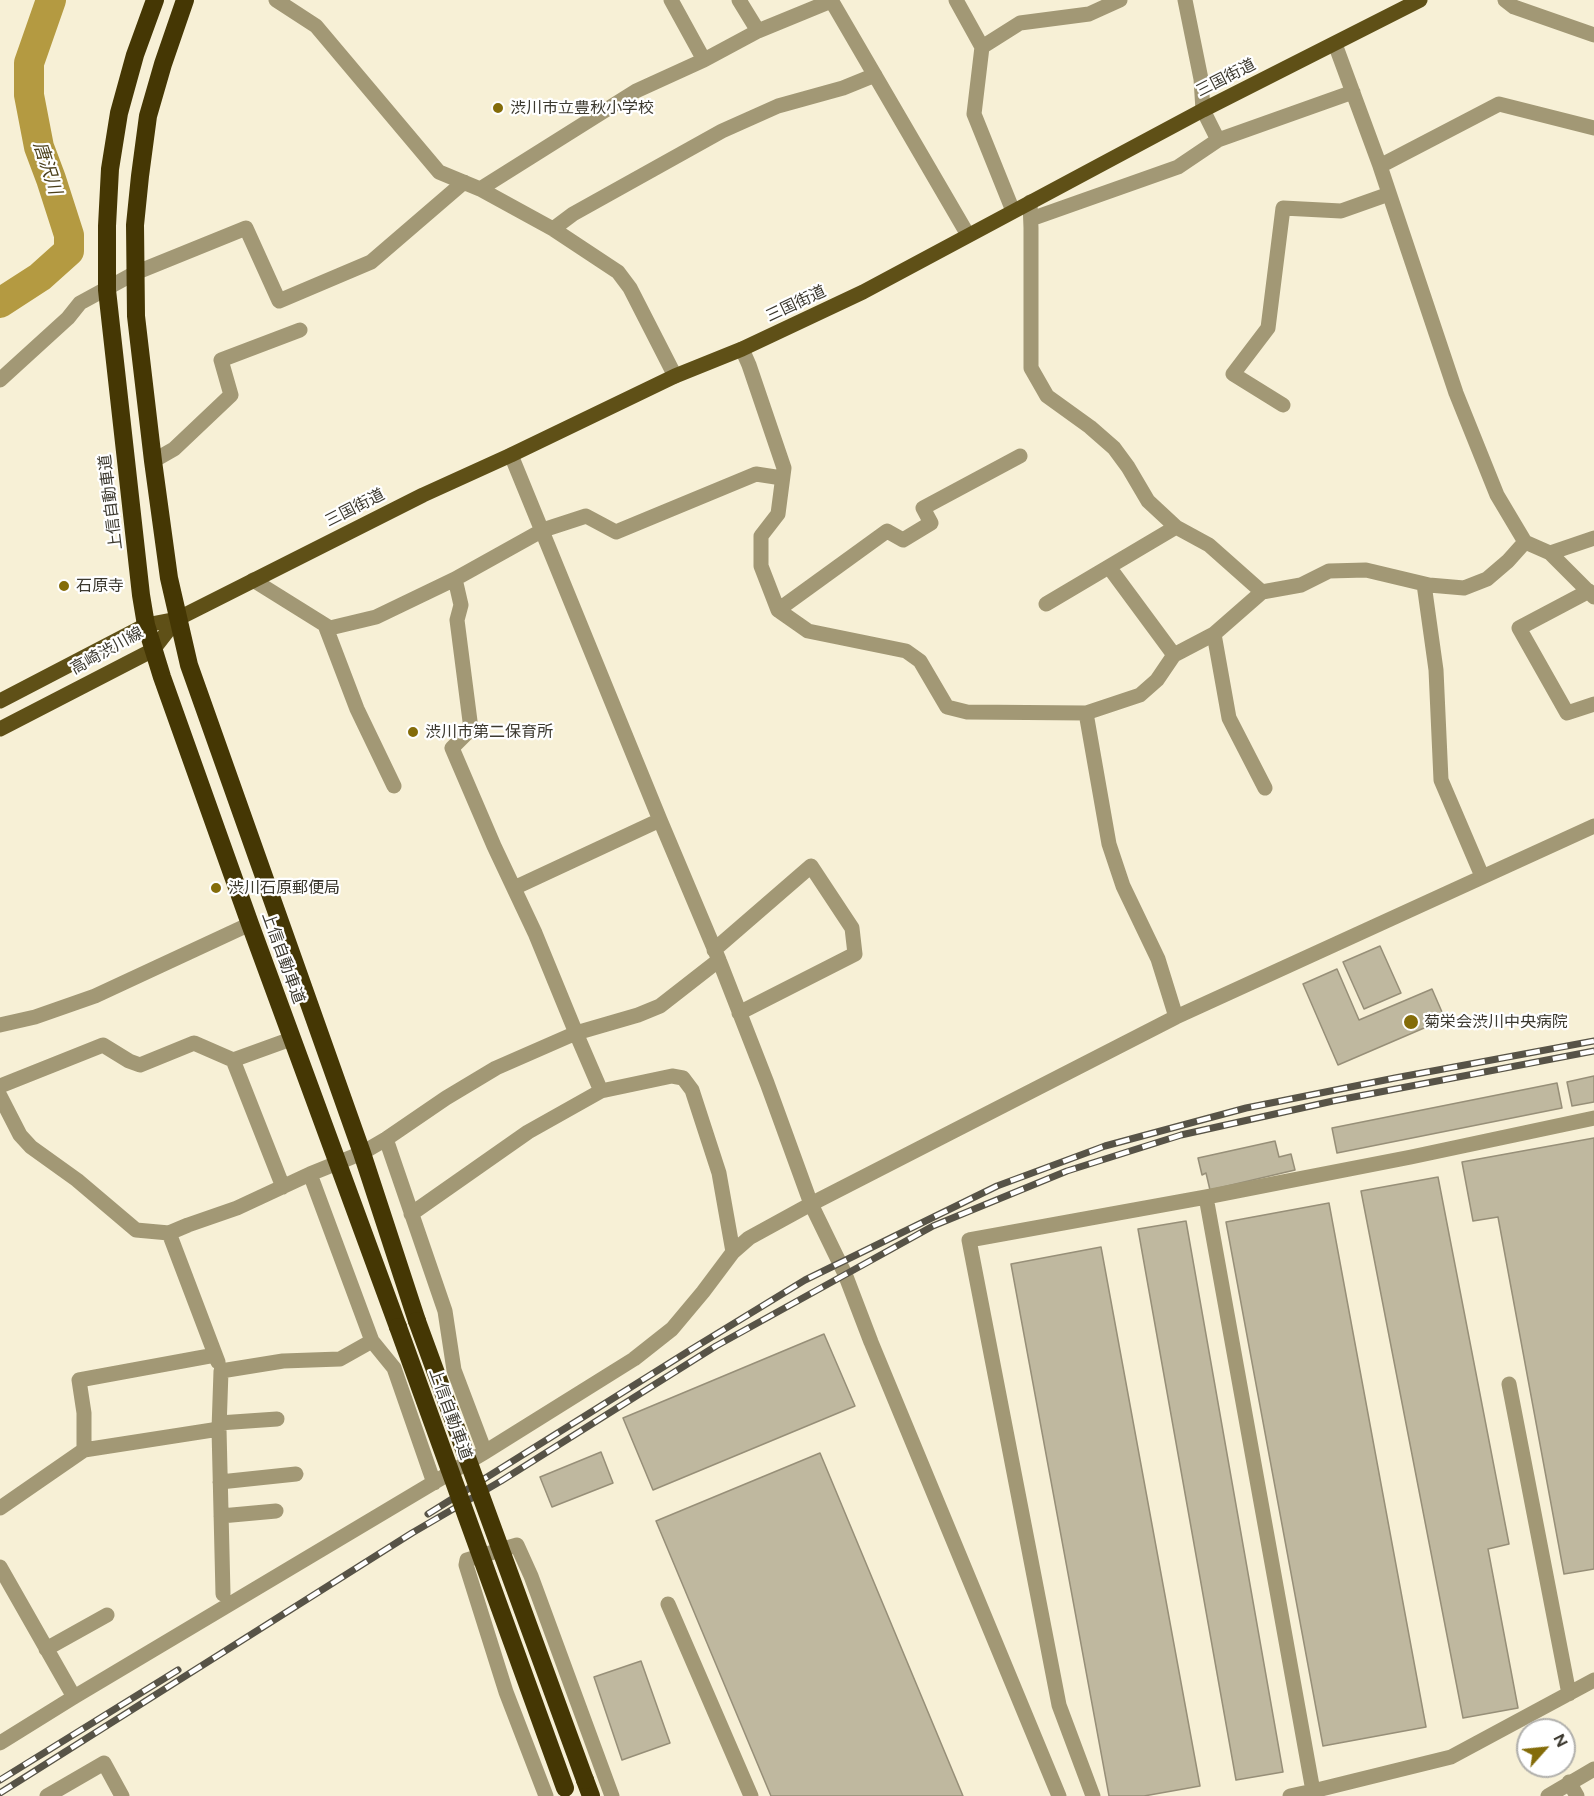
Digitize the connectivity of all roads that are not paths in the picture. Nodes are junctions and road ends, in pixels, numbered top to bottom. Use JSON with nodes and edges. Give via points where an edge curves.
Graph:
{"nodes":[{"id":1,"x":155,"y":0,"type":"edge"},
{"id":2,"x":185,"y":0,"type":"edge"},
{"id":3,"x":276,"y":0,"type":"edge"},
{"id":4,"x":671,"y":0,"type":"edge"},
{"id":5,"x":739,"y":0,"type":"edge"},
{"id":6,"x":831,"y":0,"type":"edge"},
{"id":7,"x":956,"y":0,"type":"edge"},
{"id":8,"x":1120,"y":0,"type":"edge"},
{"id":9,"x":1185,"y":0,"type":"edge"},
{"id":10,"x":1420,"y":0,"type":"edge"},
{"id":11,"x":1505,"y":0,"type":"edge"},
{"id":12,"x":758,"y":31,"type":"junction"},
{"id":13,"x":1594,"y":35,"type":"edge"},
{"id":14,"x":1335,"y":44,"type":"junction"},
{"id":15,"x":982,"y":47,"type":"junction"},
{"id":16,"x":704,"y":60,"type":"junction"},
{"id":17,"x":875,"y":75,"type":"junction"},
{"id":18,"x":1353,"y":93,"type":"junction"},
{"id":19,"x":1203,"y":110,"type":"junction"},
{"id":20,"x":1594,"y":128,"type":"edge"},
{"id":21,"x":1218,"y":140,"type":"junction"},
{"id":22,"x":1380,"y":166,"type":"junction"},
{"id":23,"x":464,"y":182,"type":"junction"},
{"id":24,"x":480,"y":189,"type":"junction"},
{"id":25,"x":1389,"y":194,"type":"junction"},
{"id":26,"x":1030,"y":202,"type":"junction"},
{"id":27,"x":1013,"y":212,"type":"junction"},
{"id":28,"x":1031,"y":219,"type":"junction"},
{"id":29,"x":553,"y":229,"type":"junction"},
{"id":30,"x":968,"y":235,"type":"junction"},
{"id":31,"x":135,"y":273,"type":"junction"},
{"id":32,"x":106,"y":290,"type":"junction"},
{"id":33,"x":300,"y":330,"type":"dead end"},
{"id":34,"x":742,"y":350,"type":"junction"},
{"id":35,"x":675,"y":376,"type":"junction"},
{"id":36,"x":0,"y":380,"type":"edge"},
{"id":37,"x":1283,"y":405,"type":"dead end"},
{"id":38,"x":511,"y":455,"type":"junction"},
{"id":39,"x":1020,"y":456,"type":"dead end"},
{"id":40,"x":153,"y":461,"type":"junction"},
{"id":41,"x":782,"y":478,"type":"junction"},
{"id":42,"x":1176,"y":527,"type":"junction"},
{"id":43,"x":543,"y":530,"type":"junction"},
{"id":44,"x":1594,"y":538,"type":"edge"},
{"id":45,"x":1525,"y":542,"type":"junction"},
{"id":46,"x":1550,"y":553,"type":"junction"},
{"id":47,"x":1109,"y":567,"type":"junction"},
{"id":48,"x":455,"y":579,"type":"junction"},
{"id":49,"x":253,"y":580,"type":"junction"},
{"id":50,"x":1424,"y":584,"type":"junction"},
{"id":51,"x":1262,"y":592,"type":"junction"},
{"id":52,"x":1591,"y":594,"type":"edge"},
{"id":53,"x":1046,"y":604,"type":"dead end"},
{"id":54,"x":778,"y":609,"type":"junction"},
{"id":55,"x":177,"y":619,"type":"junction"},
{"id":56,"x":146,"y":625,"type":"junction"},
{"id":57,"x":325,"y":625,"type":"junction"},
{"id":58,"x":1214,"y":634,"type":"junction"},
{"id":59,"x":153,"y":650,"type":"junction"},
{"id":60,"x":1174,"y":655,"type":"junction"},
{"id":61,"x":0,"y":700,"type":"edge"},
{"id":62,"x":1594,"y":704,"type":"edge"},
{"id":63,"x":1086,"y":713,"type":"junction"},
{"id":64,"x":0,"y":729,"type":"edge"},
{"id":65,"x":394,"y":786,"type":"dead end"},
{"id":66,"x":1264,"y":788,"type":"dead end"},
{"id":67,"x":660,"y":820,"type":"junction"},
{"id":68,"x":1594,"y":826,"type":"edge"},
{"id":69,"x":1482,"y":876,"type":"junction"},
{"id":70,"x":514,"y":888,"type":"junction"},
{"id":71,"x":250,"y":924,"type":"junction"},
{"id":72,"x":716,"y":955,"type":"junction"},
{"id":73,"x":740,"y":1012,"type":"junction"},
{"id":74,"x":1176,"y":1017,"type":"junction"},
{"id":75,"x":0,"y":1025,"type":"edge"},
{"id":76,"x":576,"y":1034,"type":"junction"},
{"id":77,"x":291,"y":1039,"type":"junction"},
{"id":78,"x":234,"y":1060,"type":"junction"},
{"id":79,"x":0,"y":1086,"type":"edge"},
{"id":80,"x":602,"y":1091,"type":"junction"},
{"id":81,"x":0,"y":1096,"type":"edge"},
{"id":82,"x":1594,"y":1118,"type":"edge"},
{"id":83,"x":386,"y":1139,"type":"junction"},
{"id":84,"x":362,"y":1153,"type":"junction"},
{"id":85,"x":337,"y":1163,"type":"junction"},
{"id":86,"x":310,"y":1174,"type":"junction"},
{"id":87,"x":283,"y":1187,"type":"junction"},
{"id":88,"x":1206,"y":1197,"type":"junction"},
{"id":89,"x":811,"y":1204,"type":"junction"},
{"id":90,"x":411,"y":1214,"type":"junction"},
{"id":91,"x":169,"y":1233,"type":"junction"},
{"id":92,"x":733,"y":1252,"type":"junction"},
{"id":93,"x":372,"y":1341,"type":"junction"},
{"id":94,"x":214,"y":1355,"type":"junction"},
{"id":95,"x":221,"y":1371,"type":"junction"},
{"id":96,"x":1509,"y":1384,"type":"dead end"},
{"id":97,"x":277,"y":1419,"type":"dead end"},
{"id":98,"x":219,"y":1426,"type":"junction"},
{"id":99,"x":84,"y":1450,"type":"junction"},
{"id":100,"x":485,"y":1452,"type":"junction"},
{"id":101,"x":296,"y":1474,"type":"dead end"},
{"id":102,"x":220,"y":1482,"type":"junction"},
{"id":103,"x":434,"y":1483,"type":"junction"},
{"id":104,"x":0,"y":1508,"type":"edge"},
{"id":105,"x":276,"y":1510,"type":"dead end"},
{"id":106,"x":221,"y":1516,"type":"junction"},
{"id":107,"x":0,"y":1567,"type":"edge"},
{"id":108,"x":223,"y":1594,"type":"dead end"},
{"id":109,"x":668,"y":1604,"type":"dead end"},
{"id":110,"x":107,"y":1615,"type":"dead end"},
{"id":111,"x":46,"y":1648,"type":"junction"},
{"id":112,"x":1594,"y":1680,"type":"edge"},
{"id":113,"x":1569,"y":1694,"type":"junction"},
{"id":114,"x":74,"y":1697,"type":"junction"},
{"id":115,"x":0,"y":1743,"type":"edge"},
{"id":116,"x":1594,"y":1769,"type":"edge"},
{"id":117,"x":1569,"y":1782,"type":"junction"},
{"id":118,"x":588,"y":1788,"type":"edge"},
{"id":119,"x":1313,"y":1791,"type":"junction"},
{"id":120,"x":567,"y":1792,"type":"edge"},
{"id":121,"x":47,"y":1796,"type":"edge"},
{"id":122,"x":122,"y":1796,"type":"edge"},
{"id":123,"x":546,"y":1796,"type":"edge"},
{"id":124,"x":612,"y":1796,"type":"edge"},
{"id":125,"x":751,"y":1796,"type":"edge"},
{"id":126,"x":1059,"y":1796,"type":"edge"},
{"id":127,"x":1093,"y":1796,"type":"edge"},
{"id":128,"x":1290,"y":1796,"type":"edge"},
{"id":129,"x":1548,"y":1796,"type":"edge"},
{"id":130,"x":1577,"y":1796,"type":"edge"}],
"edges":[{"from":1,"to":32,"type":"highway","name":"上信自動車道","via":[[119,113],[110,169]]},
{"from":2,"to":31,"type":"highway","name":"上信自動車道","via":[[148,116],[137,206]]},
{"from":3,"to":23,"type":"street","via":[[316,26],[439,172]]},
{"from":4,"to":16,"type":"street"},
{"from":5,"to":12,"type":"street"},
{"from":6,"to":12,"type":"street"},
{"from":6,"to":17,"type":"street"},
{"from":7,"to":15,"type":"street"},
{"from":8,"to":15,"type":"street","via":[[1089,14],[1020,22]]},
{"from":9,"to":19,"type":"street","via":[[1201,78]]},
{"from":10,"to":14,"type":"main road","name":"三国街道"},
{"from":11,"to":13,"type":"street","via":[[1514,7]]},
{"from":12,"to":16,"type":"street"},
{"from":14,"to":18,"type":"street"},
{"from":14,"to":19,"type":"main road","name":"三国街道"},
{"from":15,"to":27,"type":"street","via":[[974,114]]},
{"from":16,"to":24,"type":"street","via":[[636,91]]},
{"from":17,"to":29,"type":"street","via":[[778,106],[722,131]]},
{"from":17,"to":30,"type":"street"},
{"from":18,"to":21,"type":"street"},
{"from":18,"to":22,"type":"street"},
{"from":19,"to":21,"type":"street"},
{"from":19,"to":26,"type":"main road","name":"三国街道"},
{"from":20,"to":22,"type":"street","via":[[1499,104]]},
{"from":21,"to":28,"type":"street","via":[[1178,167]]},
{"from":22,"to":25,"type":"street"},
{"from":23,"to":24,"type":"street"},
{"from":23,"to":31,"type":"street","via":[[371,262],[279,301],[246,228]]},
{"from":24,"to":29,"type":"street"},
{"from":25,"to":37,"type":"street","via":[[1341,211],[1283,208],[1268,328],[1233,374]]},
{"from":25,"to":45,"type":"street","via":[[1456,393],[1497,495]]},
{"from":26,"to":27,"type":"main road","name":"三国街道"},
{"from":26,"to":28,"type":"street"},
{"from":27,"to":30,"type":"main road","name":"三国街道"},
{"from":28,"to":42,"type":"street","via":[[1032,368],[1047,396],[1114,448],[1148,501]]},
{"from":29,"to":35,"type":"street","via":[[618,272]]},
{"from":30,"to":34,"type":"main road","name":"三国街道","via":[[863,292]]},
{"from":31,"to":32,"type":"street"},
{"from":31,"to":40,"type":"highway","name":"上信自動車道","via":[[136,316]]},
{"from":32,"to":36,"type":"street","via":[[80,303]]},
{"from":32,"to":56,"type":"highway","name":"上信自動車道"},
{"from":33,"to":40,"type":"street","via":[[221,360],[231,395],[174,449]]},
{"from":34,"to":35,"type":"main road","name":"三国街道"},
{"from":34,"to":41,"type":"street","via":[[784,468]]},
{"from":35,"to":38,"type":"main road","name":"三国街道"},
{"from":38,"to":43,"type":"street"},
{"from":38,"to":49,"type":"main road","name":"三国街道"},
{"from":39,"to":54,"type":"street","via":[[923,508],[931,523],[903,540],[887,531]]},
{"from":40,"to":55,"type":"highway","name":"上信自動車道"},
{"from":41,"to":43,"type":"street","via":[[756,474],[616,532],[586,516]]},
{"from":41,"to":54,"type":"street","via":[[778,514],[761,536],[761,566]]},
{"from":42,"to":47,"type":"street"},
{"from":42,"to":51,"type":"street","via":[[1209,546]]},
{"from":43,"to":48,"type":"street"},
{"from":43,"to":67,"type":"street"},
{"from":44,"to":46,"type":"street"},
{"from":45,"to":46,"type":"street"},
{"from":45,"to":50,"type":"street","via":[[1487,579],[1464,588]]},
{"from":46,"to":52,"type":"street"},
{"from":47,"to":53,"type":"street"},
{"from":47,"to":60,"type":"street"},
{"from":48,"to":57,"type":"street","via":[[376,617],[330,628]]},
{"from":48,"to":70,"type":"street","via":[[461,605],[457,620],[471,729],[452,748]]},
{"from":49,"to":55,"type":"main road","name":"三国街道"},
{"from":49,"to":57,"type":"street"},
{"from":50,"to":51,"type":"street","via":[[1366,570],[1329,571],[1301,585]]},
{"from":50,"to":69,"type":"street","via":[[1436,670],[1441,780]]},
{"from":51,"to":58,"type":"street"},
{"from":52,"to":62,"type":"street","via":[[1520,628],[1568,713]]},
{"from":54,"to":63,"type":"street","via":[[808,631],[906,651],[920,661],[947,707],[967,712]]},
{"from":55,"to":56,"type":"main road","name":"高崎渋川線"},
{"from":55,"to":59,"type":"main road","name":"高崎渋川線"},
{"from":55,"to":84,"type":"highway","name":"上信自動車道","via":[[189,665]]},
{"from":56,"to":59,"type":"highway","name":"上信自動車道"},
{"from":56,"to":61,"type":"main road","name":"高崎渋川線"},
{"from":57,"to":65,"type":"street","via":[[357,709]]},
{"from":58,"to":60,"type":"street"},
{"from":58,"to":66,"type":"street","via":[[1229,718]]},
{"from":59,"to":64,"type":"main road","name":"高崎渋川線"},
{"from":59,"to":71,"type":"highway","name":"上信自動車道"},
{"from":60,"to":63,"type":"street","via":[[1157,680],[1140,695]]},
{"from":63,"to":74,"type":"street","via":[[1109,844],[1123,886],[1158,959]]},
{"from":67,"to":70,"type":"street"},
{"from":67,"to":72,"type":"street"},
{"from":68,"to":69,"type":"street"},
{"from":69,"to":74,"type":"street"},
{"from":70,"to":76,"type":"street"},
{"from":71,"to":75,"type":"street","via":[[95,996]]},
{"from":71,"to":77,"type":"highway","name":"上信自動車道"},
{"from":72,"to":73,"type":"street"},
{"from":72,"to":73,"type":"street","via":[[812,867],[852,928],[855,954]]},
{"from":72,"to":76,"type":"street","via":[[660,1006]]},
{"from":73,"to":89,"type":"street"},
{"from":74,"to":89,"type":"street"},
{"from":76,"to":80,"type":"street"},
{"from":76,"to":83,"type":"street","via":[[496,1068]]},
{"from":77,"to":78,"type":"street"},
{"from":77,"to":85,"type":"highway","name":"上信自動車道"},
{"from":78,"to":79,"type":"street","via":[[194,1042],[140,1065],[103,1045]]},
{"from":78,"to":87,"type":"street"},
{"from":80,"to":90,"type":"street","via":[[528,1132]]},
{"from":80,"to":92,"type":"street","via":[[672,1076],[683,1078],[692,1090],[719,1173]]},
{"from":81,"to":91,"type":"street","via":[[31,1148],[77,1180],[136,1230]]},
{"from":82,"to":88,"type":"street"},
{"from":83,"to":84,"type":"street"},
{"from":83,"to":90,"type":"street"},
{"from":84,"to":85,"type":"street"},
{"from":84,"to":118,"type":"highway","name":"上信自動車道","bridge":true,"via":[[417,1321]]},
{"from":85,"to":86,"type":"street"},
{"from":85,"to":120,"type":"highway","name":"上信自動車道","bridge":true},
{"from":86,"to":87,"type":"street"},
{"from":86,"to":93,"type":"street"},
{"from":87,"to":91,"type":"street"},
{"from":88,"to":119,"type":"street"},
{"from":88,"to":127,"type":"street","via":[[969,1240],[1059,1705]]},
{"from":89,"to":92,"type":"street","via":[[749,1238]]},
{"from":89,"to":126,"type":"street","via":[[845,1274]]},
{"from":90,"to":100,"type":"street","via":[[445,1311],[454,1370]]},
{"from":91,"to":94,"type":"street"},
{"from":92,"to":100,"type":"street","via":[[672,1329],[634,1359]]},
{"from":93,"to":95,"type":"street","via":[[340,1359],[283,1361]]},
{"from":93,"to":103,"type":"street","via":[[394,1368]]},
{"from":94,"to":95,"type":"street"},
{"from":94,"to":99,"type":"street","via":[[79,1380]]},
{"from":95,"to":98,"type":"street"},
{"from":96,"to":113,"type":"street"},
{"from":97,"to":98,"type":"street"},
{"from":98,"to":99,"type":"street"},
{"from":98,"to":102,"type":"street"},
{"from":99,"to":104,"type":"street"},
{"from":100,"to":103,"type":"street"},
{"from":101,"to":102,"type":"street"},
{"from":102,"to":106,"type":"street"},
{"from":103,"to":114,"type":"street"},
{"from":105,"to":106,"type":"street"},
{"from":106,"to":108,"type":"street"},
{"from":107,"to":111,"type":"street"},
{"from":109,"to":125,"type":"street"},
{"from":110,"to":111,"type":"street"},
{"from":111,"to":114,"type":"street"},
{"from":112,"to":113,"type":"street"},
{"from":113,"to":119,"type":"street","via":[[1451,1757]]},
{"from":114,"to":115,"type":"street"},
{"from":116,"to":117,"type":"street"},
{"from":117,"to":129,"type":"street"},
{"from":117,"to":130,"type":"street"},
{"from":119,"to":128,"type":"street"},
{"from":121,"to":122,"type":"street","via":[[104,1763]]},
{"from":123,"to":124,"type":"street","via":[[506,1692],[466,1565],[467,1560],[517,1545]]}]}
